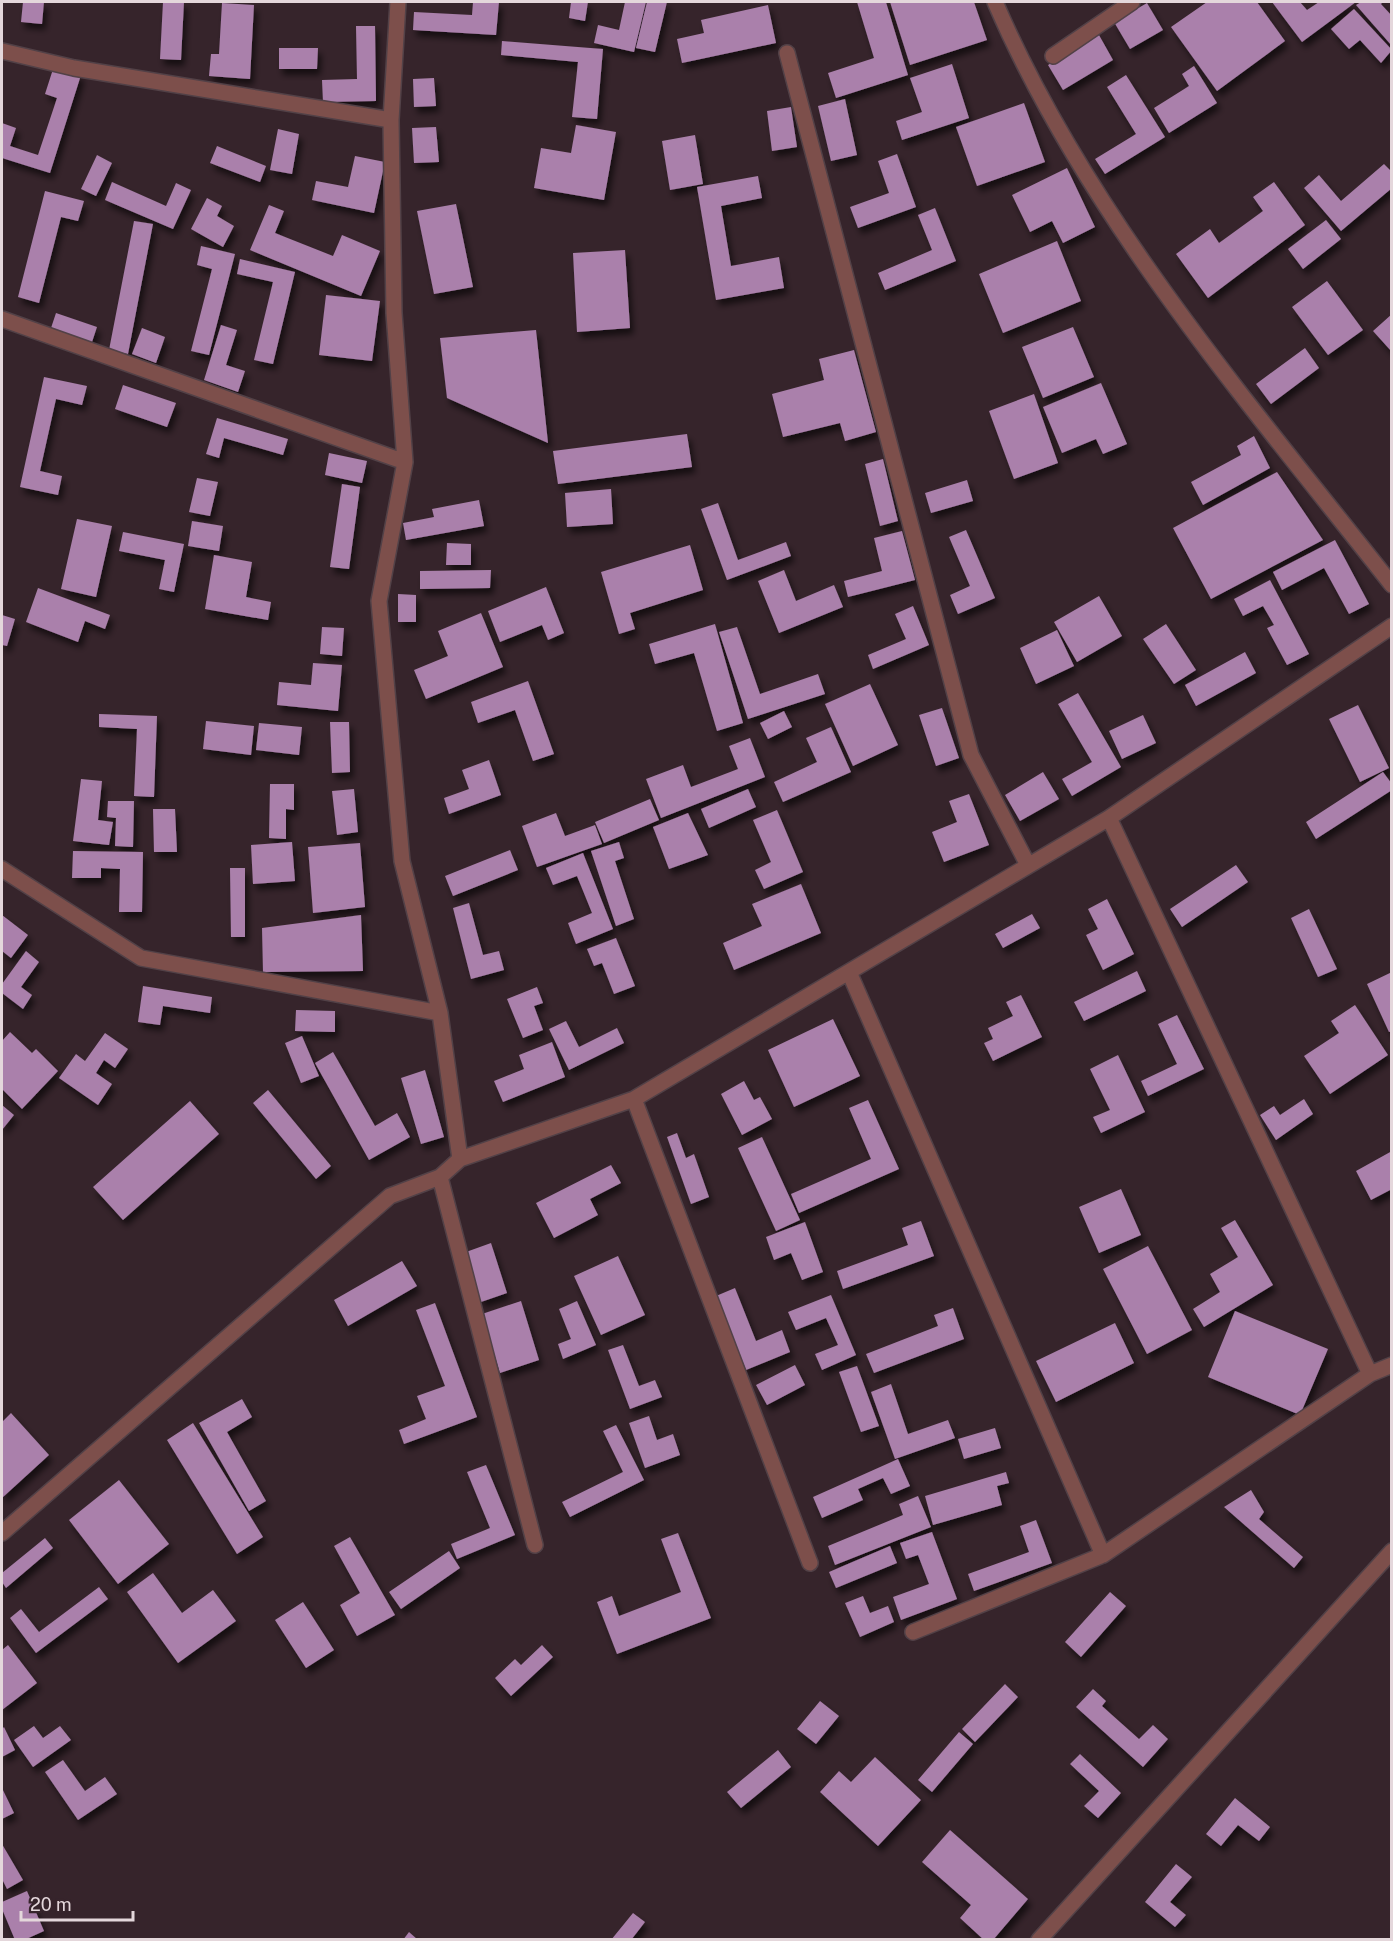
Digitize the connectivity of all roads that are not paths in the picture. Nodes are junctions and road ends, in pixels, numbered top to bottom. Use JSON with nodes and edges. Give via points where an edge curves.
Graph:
{"nodes":[{"id":1,"x":398,"y":2,"type":"edge"},
{"id":2,"x":995,"y":2,"type":"edge"},
{"id":3,"x":1132,"y":2,"type":"edge"},
{"id":4,"x":2,"y":51,"type":"edge"},
{"id":5,"x":788,"y":53,"type":"dead end"},
{"id":6,"x":1053,"y":56,"type":"dead end"},
{"id":7,"x":391,"y":120,"type":"junction"},
{"id":8,"x":2,"y":319,"type":"edge"},
{"id":9,"x":405,"y":462,"type":"junction"},
{"id":10,"x":1392,"y":585,"type":"edge"},
{"id":11,"x":1392,"y":626,"type":"edge"},
{"id":12,"x":1109,"y":818,"type":"junction"},
{"id":13,"x":1028,"y":865,"type":"junction"},
{"id":14,"x":2,"y":869,"type":"edge"},
{"id":15,"x":849,"y":972,"type":"junction"},
{"id":16,"x":440,"y":1013,"type":"junction"},
{"id":17,"x":634,"y":1099,"type":"junction"},
{"id":18,"x":460,"y":1159,"type":"junction"},
{"id":19,"x":440,"y":1177,"type":"junction"},
{"id":20,"x":1392,"y":1365,"type":"edge"},
{"id":21,"x":1370,"y":1374,"type":"junction"},
{"id":22,"x":2,"y":1533,"type":"edge"},
{"id":23,"x":535,"y":1545,"type":"dead end"},
{"id":24,"x":1392,"y":1551,"type":"edge"},
{"id":25,"x":1103,"y":1555,"type":"junction"},
{"id":26,"x":810,"y":1563,"type":"dead end"},
{"id":27,"x":914,"y":1632,"type":"dead end"},
{"id":28,"x":1039,"y":1940,"type":"edge"}],
"edges":[{"from":1,"to":7,"type":"street"},
{"from":2,"to":10,"type":"street","via":[[1019,58],[1116,224]]},
{"from":3,"to":6,"type":"street"},
{"from":4,"to":7,"type":"street","via":[[74,68]]},
{"from":5,"to":13,"type":"street","via":[[971,755]]},
{"from":7,"to":9,"type":"street","via":[[394,313]]},
{"from":8,"to":9,"type":"street"},
{"from":9,"to":16,"type":"street","via":[[379,601],[402,861]]},
{"from":11,"to":12,"type":"street"},
{"from":12,"to":13,"type":"street"},
{"from":12,"to":21,"type":"street"},
{"from":13,"to":15,"type":"street"},
{"from":14,"to":16,"type":"street","via":[[141,958]]},
{"from":15,"to":17,"type":"street"},
{"from":15,"to":25,"type":"street"},
{"from":16,"to":18,"type":"street"},
{"from":17,"to":18,"type":"street"},
{"from":17,"to":26,"type":"street"},
{"from":18,"to":19,"type":"street"},
{"from":19,"to":22,"type":"street","via":[[390,1197]]},
{"from":19,"to":23,"type":"street"},
{"from":20,"to":21,"type":"street"},
{"from":21,"to":25,"type":"street"},
{"from":24,"to":28,"type":"street"},
{"from":25,"to":27,"type":"street"}]}
